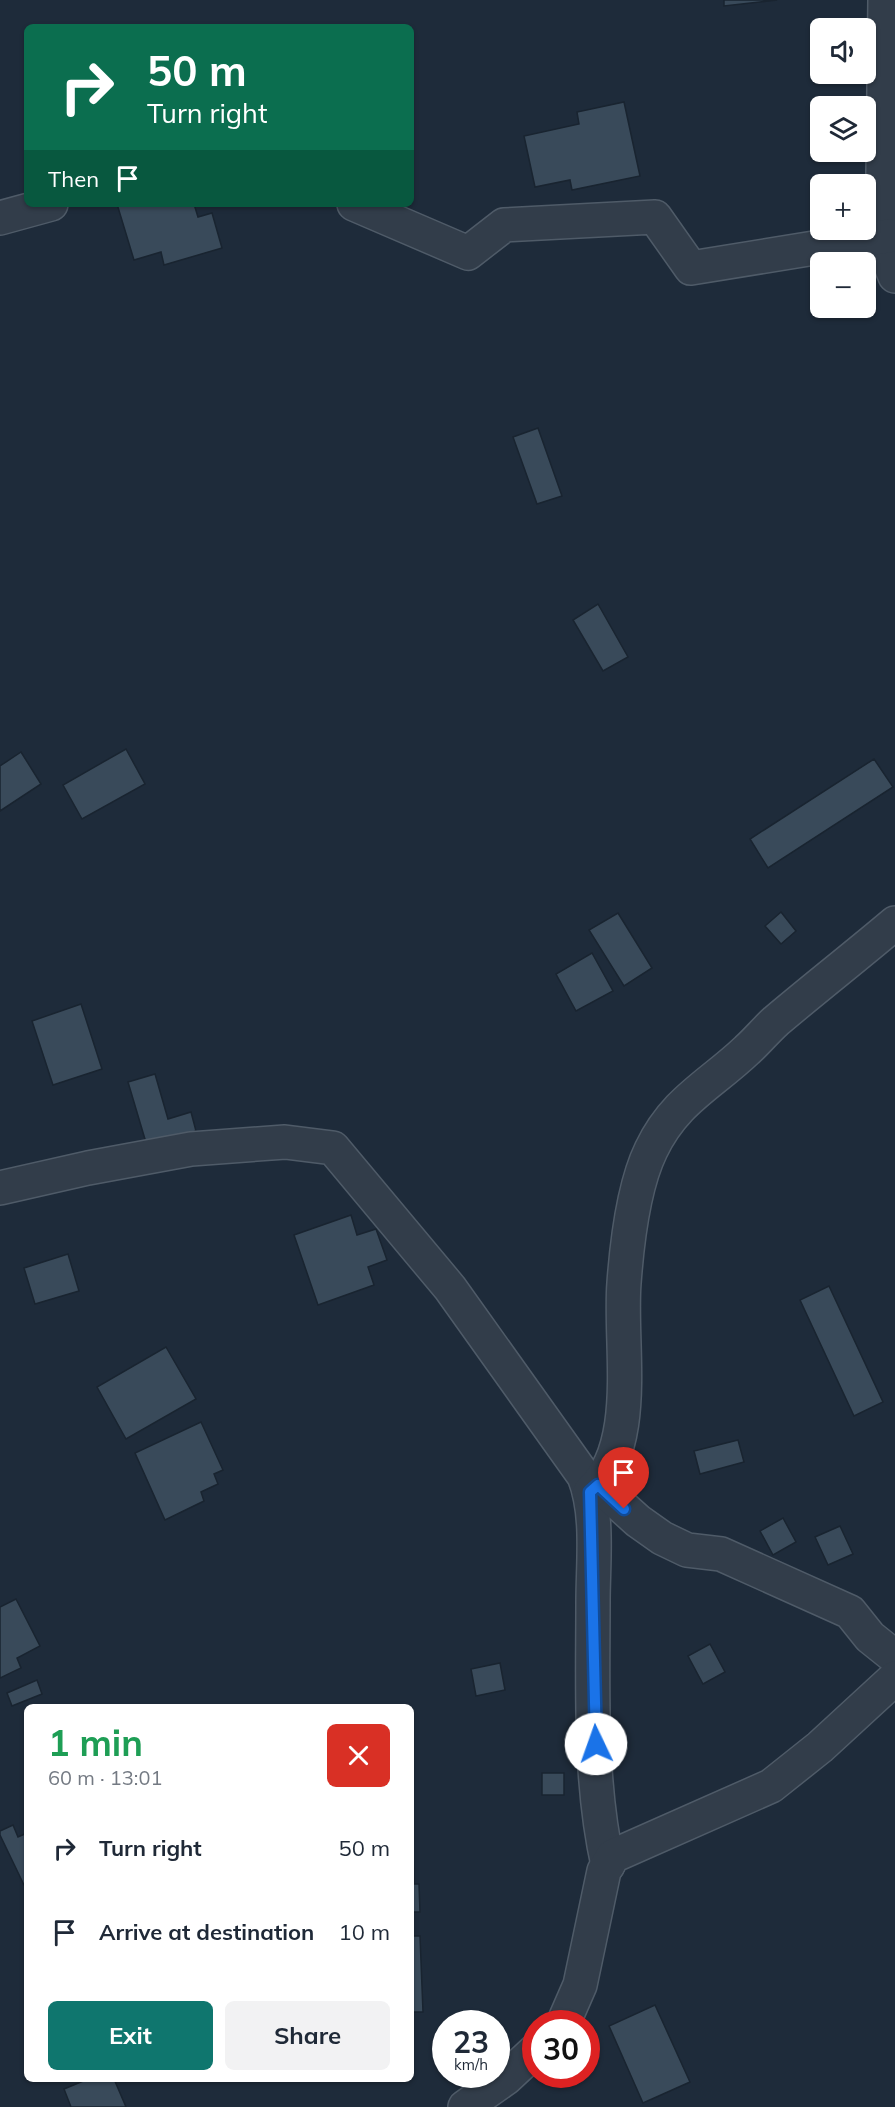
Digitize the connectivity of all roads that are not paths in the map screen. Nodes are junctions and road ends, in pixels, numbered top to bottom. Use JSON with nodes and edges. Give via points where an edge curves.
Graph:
{"nodes":[{"id":1,"x":885,"y":0,"type":"edge"},
{"id":2,"x":40,"y":207,"type":"edge"},
{"id":3,"x":361,"y":207,"type":"edge"},
{"id":4,"x":0,"y":218,"type":"edge"},
{"id":5,"x":888,"y":236,"type":"junction"},
{"id":6,"x":895,"y":276,"type":"edge"},
{"id":7,"x":895,"y":923,"type":"edge"},
{"id":8,"x":0,"y":1188,"type":"edge"},
{"id":9,"x":594,"y":1488,"type":"junction"},
{"id":10,"x":895,"y":1657,"type":"edge"},
{"id":11,"x":895,"y":1678,"type":"edge"},
{"id":12,"x":608,"y":1865,"type":"junction"},
{"id":13,"x":569,"y":2010,"type":"edge"},
{"id":14,"x":522,"y":2063,"type":"edge"},
{"id":15,"x":465,"y":2107,"type":"edge"}],
"edges":[{"from":1,"to":5,"type":"street","via":[[882,162]]},
{"from":2,"to":4,"type":"street"},
{"from":3,"to":5,"type":"street","via":[[468,253],[504,225],[655,217],[691,268]]},
{"from":5,"to":6,"type":"street","via":[[889,261]]},
{"from":7,"to":9,"type":"street","via":[[774,1023],[727,1068],[693,1092],[663,1126],[639,1179],[624,1283],[622,1408],[617,1451],[612,1466]]},
{"from":8,"to":9,"type":"street","via":[[190,1149],[285,1142],[333,1148],[450,1288]]},
{"from":9,"to":10,"type":"street","via":[[662,1538],[687,1550],[721,1554],[850,1612],[870,1637]]},
{"from":9,"to":12,"type":"street","via":[[593,1701],[600,1830]]},
{"from":11,"to":12,"type":"street","via":[[771,1786],[622,1851]]},
{"from":12,"to":13,"type":"street","via":[[580,1985]]},
{"from":14,"to":15,"type":"street"}]}
